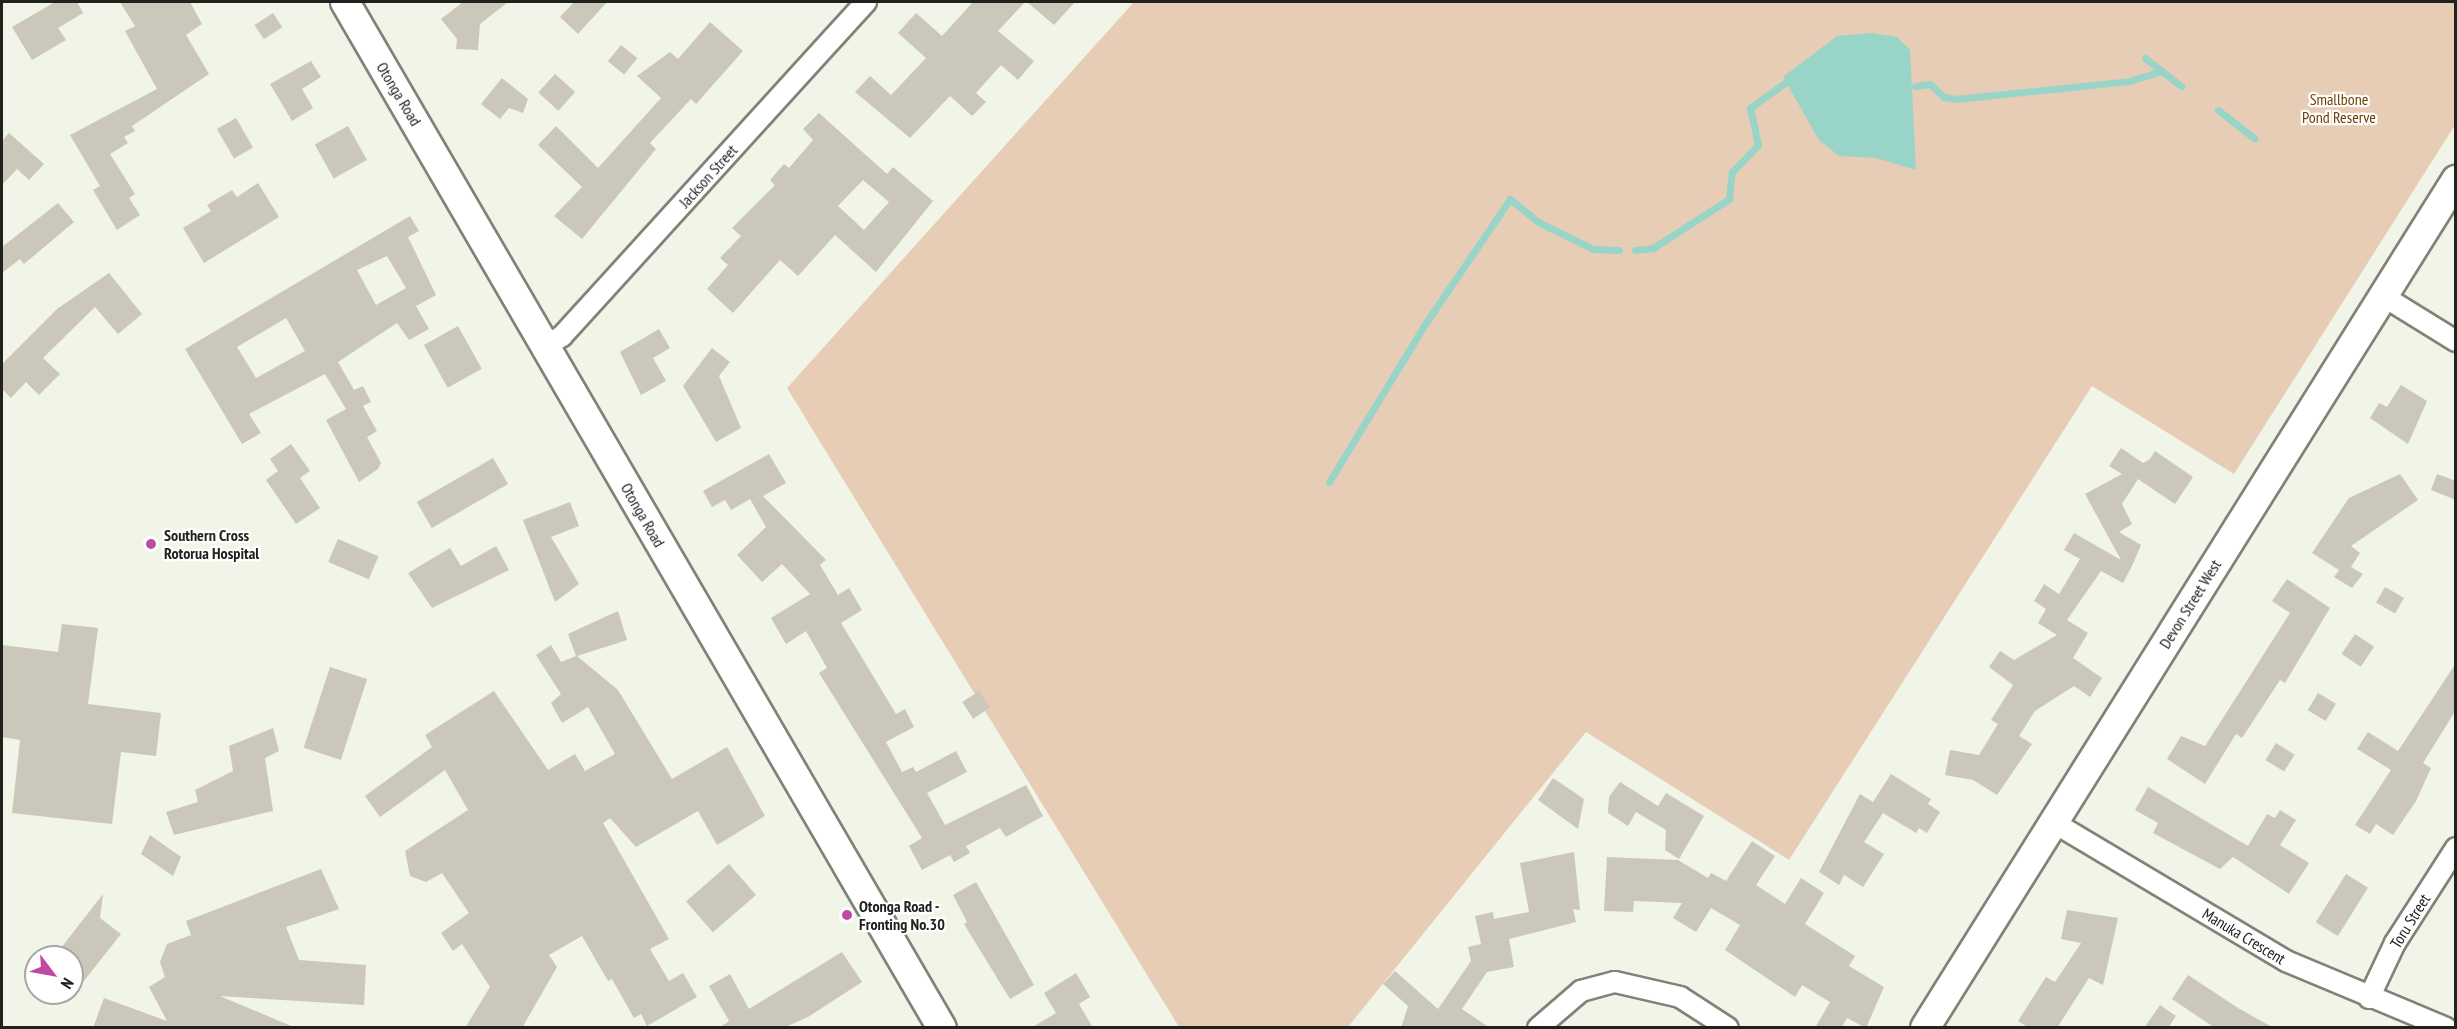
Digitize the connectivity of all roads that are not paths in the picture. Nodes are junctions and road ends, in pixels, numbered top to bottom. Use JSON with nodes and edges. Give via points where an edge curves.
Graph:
{"nodes":[{"id":1,"x":345,"y":2,"type":"edge"},
{"id":2,"x":866,"y":2,"type":"edge"},
{"id":3,"x":2456,"y":180,"type":"edge"},
{"id":4,"x":2383,"y":296,"type":"junction"},
{"id":5,"x":2456,"y":341,"type":"edge"},
{"id":6,"x":545,"y":346,"type":"junction"},
{"id":7,"x":2054,"y":822,"type":"junction"},
{"id":8,"x":2456,"y":848,"type":"edge"},
{"id":9,"x":2370,"y":998,"type":"junction"},
{"id":10,"x":942,"y":1028,"type":"edge"},
{"id":11,"x":1538,"y":1028,"type":"edge"},
{"id":12,"x":1728,"y":1028,"type":"edge"},
{"id":13,"x":1925,"y":1028,"type":"edge"},
{"id":14,"x":2446,"y":1028,"type":"edge"}],
"edges":[{"from":1,"to":6,"type":"street","name":"Otonga Road"},
{"from":2,"to":6,"type":"street","name":"Jackson Street","via":[[562,336]]},
{"from":3,"to":4,"type":"street","name":"Devon Street West"},
{"from":4,"to":5,"type":"street"},
{"from":4,"to":7,"type":"street","name":"Devon Street West"},
{"from":6,"to":10,"type":"street","name":"Otonga Road"},
{"from":7,"to":9,"type":"street","name":"Manuka Crescent","via":[[2286,961]]},
{"from":7,"to":13,"type":"street","name":"Devon Street West"},
{"from":8,"to":9,"type":"street","name":"Toru Street","via":[[2395,943]]},
{"from":9,"to":14,"type":"street","name":"Manuka Crescent"},
{"from":11,"to":12,"type":"street","via":[[1581,991],[1615,982],[1680,997]]}]}
